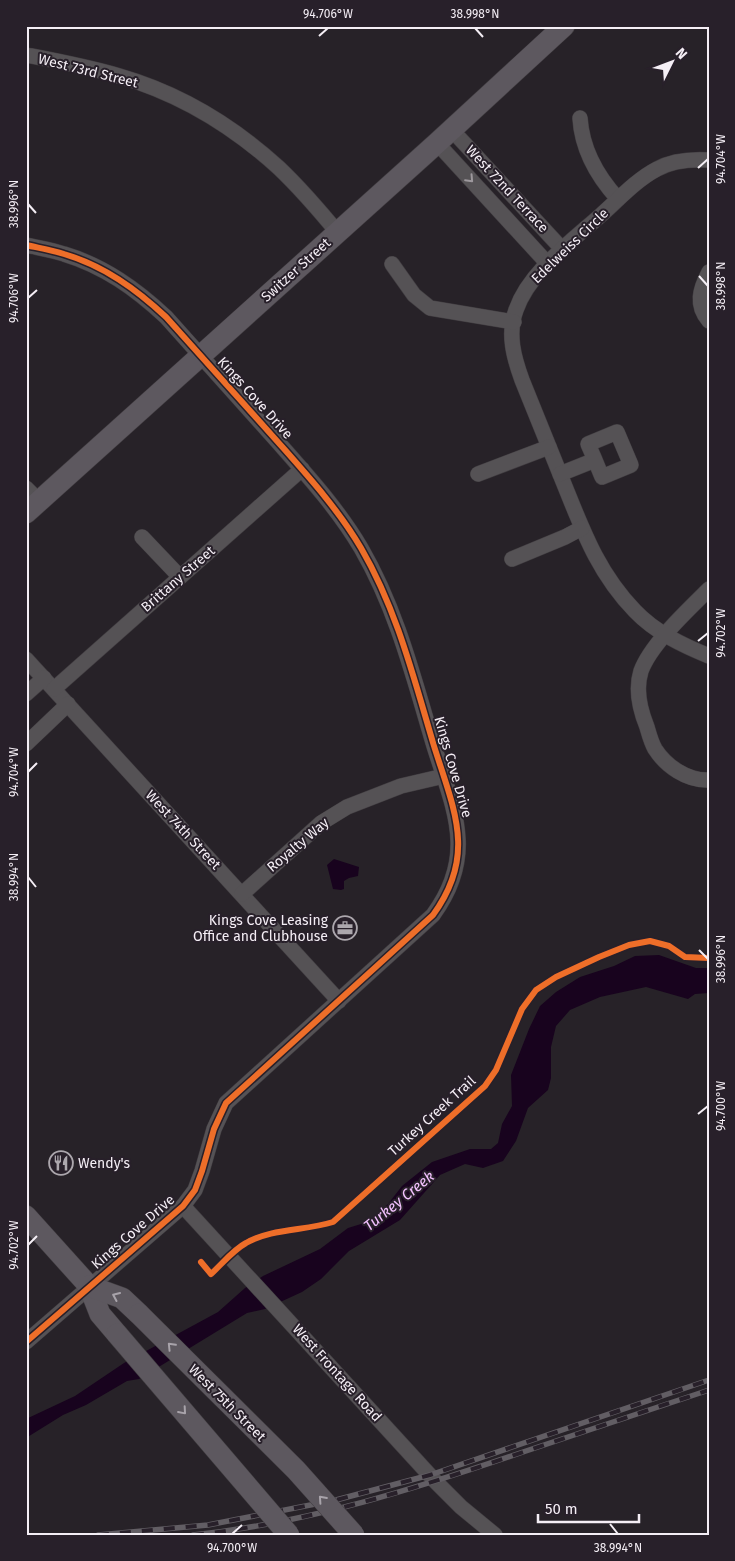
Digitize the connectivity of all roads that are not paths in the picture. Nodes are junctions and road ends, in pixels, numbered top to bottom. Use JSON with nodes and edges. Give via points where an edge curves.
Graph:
{"nodes":[{"id":1,"x":564,"y":26,"type":"edge"},
{"id":2,"x":26,"y":55,"type":"edge"},
{"id":3,"x":580,"y":118,"type":"dead end"},
{"id":4,"x":444,"y":136,"type":"junction"},
{"id":5,"x":709,"y":160,"type":"edge"},
{"id":6,"x":618,"y":199,"type":"junction"},
{"id":7,"x":338,"y":232,"type":"junction"},
{"id":8,"x":26,"y":245,"type":"edge"},
{"id":9,"x":563,"y":250,"type":"junction"},
{"id":10,"x":392,"y":264,"type":"dead end"},
{"id":11,"x":548,"y":264,"type":"junction"},
{"id":12,"x":709,"y":272,"type":"edge"},
{"id":13,"x":709,"y":321,"type":"edge"},
{"id":14,"x":514,"y":322,"type":"junction"},
{"id":15,"x":201,"y":356,"type":"junction"},
{"id":16,"x":549,"y":446,"type":"junction"},
{"id":17,"x":595,"y":460,"type":"dead end"},
{"id":18,"x":302,"y":469,"type":"junction"},
{"id":19,"x":478,"y":474,"type":"dead end"},
{"id":20,"x":560,"y":474,"type":"junction"},
{"id":21,"x":30,"y":501,"type":"edge"},
{"id":22,"x":582,"y":528,"type":"junction"},
{"id":23,"x":142,"y":537,"type":"dead end"},
{"id":24,"x":512,"y":560,"type":"dead end"},
{"id":25,"x":180,"y":578,"type":"junction"},
{"id":26,"x":709,"y":589,"type":"edge"},
{"id":27,"x":666,"y":635,"type":"junction"},
{"id":28,"x":709,"y":656,"type":"edge"},
{"id":29,"x":26,"y":659,"type":"edge"},
{"id":30,"x":49,"y":683,"type":"junction"},
{"id":31,"x":26,"y":694,"type":"edge"},
{"id":32,"x":68,"y":704,"type":"junction"},
{"id":33,"x":26,"y":744,"type":"edge"},
{"id":34,"x":444,"y":776,"type":"junction"},
{"id":35,"x":709,"y":780,"type":"edge"},
{"id":36,"x":242,"y":894,"type":"junction"},
{"id":37,"x":339,"y":1001,"type":"junction"},
{"id":38,"x":182,"y":1206,"type":"junction"},
{"id":39,"x":26,"y":1216,"type":"edge"},
{"id":40,"x":90,"y":1286,"type":"junction"},
{"id":41,"x":26,"y":1342,"type":"edge"},
{"id":42,"x":289,"y":1535,"type":"edge"},
{"id":43,"x":354,"y":1535,"type":"edge"},
{"id":44,"x":495,"y":1535,"type":"edge"}],
"edges":[{"from":1,"to":4,"type":"main road","name":"Switzer Street"},
{"from":2,"to":7,"type":"street","name":"West 73rd Street","via":[[119,76],[160,91],[209,115],[280,169]]},
{"from":3,"to":6,"type":"street","name":"Edelweiss Circle","via":[[595,170]]},
{"from":4,"to":7,"type":"main road","name":"Switzer Street"},
{"from":4,"to":9,"type":"street","name":"West 72nd Terrace"},
{"from":4,"to":11,"type":"street","name":"West 72nd Terrace","one_way":true},
{"from":5,"to":6,"type":"street","name":"Edelweiss Circle","via":[[692,159],[658,168]]},
{"from":6,"to":9,"type":"street","name":"Edelweiss Circle"},
{"from":7,"to":15,"type":"main road","name":"Switzer Street"},
{"from":8,"to":15,"type":"street","name":"Kings Cove Drive","via":[[86,262],[126,283],[166,317]]},
{"from":9,"to":11,"type":"street","name":"Edelweiss Circle"},
{"from":10,"to":14,"type":"street","via":[[414,295],[430,308]]},
{"from":11,"to":14,"type":"street","name":"Edelweiss Circle","via":[[524,291]]},
{"from":12,"to":13,"type":"street","via":[[700,295],[702,313]]},
{"from":14,"to":16,"type":"street","name":"Edelweiss Circle","via":[[514,358]]},
{"from":15,"to":18,"type":"street","name":"Kings Cove Drive"},
{"from":15,"to":21,"type":"main road","name":"Switzer Street"},
{"from":16,"to":19,"type":"street"},
{"from":16,"to":20,"type":"street","name":"Edelweiss Circle"},
{"from":17,"to":20,"type":"street"},
{"from":18,"to":25,"type":"street","name":"Brittany Street"},
{"from":18,"to":34,"type":"street","name":"Kings Cove Drive","via":[[361,548],[388,602]]},
{"from":20,"to":22,"type":"street","name":"Edelweiss Circle"},
{"from":22,"to":24,"type":"street"},
{"from":22,"to":27,"type":"street","name":"Edelweiss Circle","via":[[610,583],[636,612]]},
{"from":23,"to":25,"type":"street"},
{"from":25,"to":30,"type":"street","name":"Brittany Street"},
{"from":26,"to":27,"type":"street"},
{"from":27,"to":28,"type":"street","name":"Edelweiss Circle"},
{"from":27,"to":35,"type":"street","via":[[652,651],[641,672],[638,693],[642,714],[654,748],[665,761],[692,778]]},
{"from":29,"to":30,"type":"street","name":"West 74th Street"},
{"from":30,"to":31,"type":"street","name":"Brittany Street"},
{"from":30,"to":32,"type":"street","name":"West 74th Street"},
{"from":32,"to":33,"type":"street"},
{"from":32,"to":36,"type":"street","name":"West 74th Street"},
{"from":34,"to":36,"type":"street","name":"Royalty Way","via":[[401,786],[347,807],[321,823]]},
{"from":34,"to":37,"type":"street","name":"Kings Cove Drive","via":[[460,838],[453,882],[433,915]]},
{"from":36,"to":37,"type":"street","name":"West 74th Street"},
{"from":37,"to":38,"type":"street","name":"Kings Cove Drive","via":[[226,1103],[214,1129],[195,1190]]},
{"from":38,"to":40,"type":"street","name":"Kings Cove Drive"},
{"from":38,"to":44,"type":"street","name":"West Frontage Road","via":[[436,1482]]},
{"from":39,"to":40,"type":"main road","name":"West 75th Street"},
{"from":40,"to":41,"type":"street","name":"Kings Cove Drive"},
{"from":40,"to":42,"type":"main road","name":"West 75th Street","one_way":true,"bridge":true,"via":[[100,1314]]},
{"from":43,"to":40,"type":"main road","name":"West 75th Street","one_way":true,"bridge":true,"via":[[296,1470],[139,1314],[122,1298]]}]}
